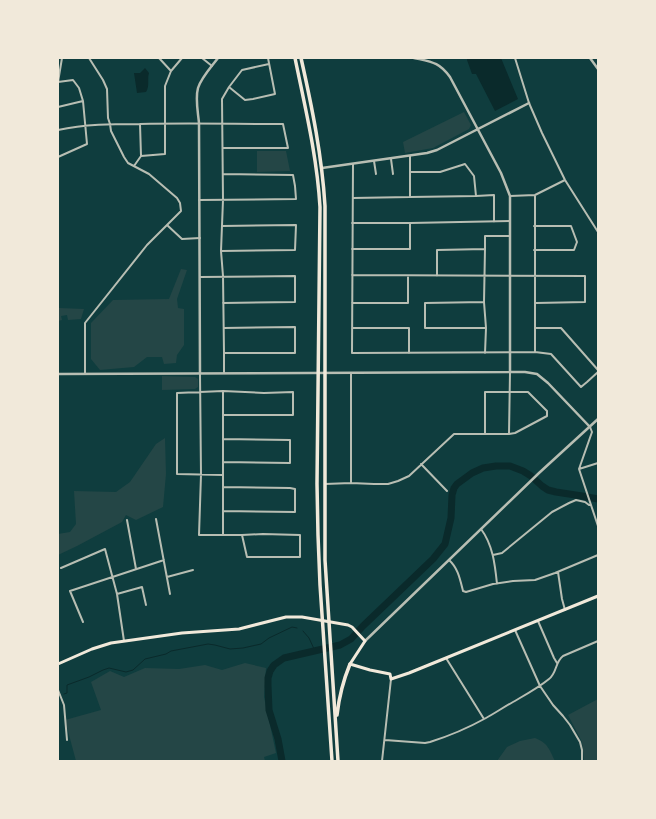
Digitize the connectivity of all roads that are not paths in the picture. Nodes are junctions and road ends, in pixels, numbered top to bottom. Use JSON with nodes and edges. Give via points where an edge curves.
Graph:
{"nodes":[{"id":1,"x":62,"y":58,"type":"edge"},
{"id":2,"x":89,"y":58,"type":"edge"},
{"id":3,"x":159,"y":58,"type":"edge"},
{"id":4,"x":182,"y":58,"type":"edge"},
{"id":5,"x":202,"y":58,"type":"edge"},
{"id":6,"x":218,"y":58,"type":"edge"},
{"id":7,"x":268,"y":58,"type":"edge"},
{"id":8,"x":295,"y":58,"type":"edge"},
{"id":9,"x":301,"y":58,"type":"edge"},
{"id":10,"x":414,"y":58,"type":"edge"},
{"id":11,"x":515,"y":58,"type":"edge"},
{"id":12,"x":590,"y":58,"type":"edge"},
{"id":13,"x":269,"y":64,"type":"junction"},
{"id":14,"x":212,"y":66,"type":"junction"},
{"id":15,"x":598,"y":69,"type":"edge"},
{"id":16,"x":172,"y":71,"type":"junction"},
{"id":17,"x":229,"y":87,"type":"junction"},
{"id":18,"x":83,"y":101,"type":"junction"},
{"id":19,"x":529,"y":103,"type":"junction"},
{"id":20,"x":58,"y":108,"type":"edge"},
{"id":21,"x":165,"y":123,"type":"junction"},
{"id":22,"x":199,"y":123,"type":"junction"},
{"id":23,"x":110,"y":124,"type":"junction"},
{"id":24,"x":140,"y":124,"type":"junction"},
{"id":25,"x":223,"y":124,"type":"junction"},
{"id":26,"x":85,"y":126,"type":"junction"},
{"id":27,"x":478,"y":129,"type":"junction"},
{"id":28,"x":58,"y":130,"type":"edge"},
{"id":29,"x":223,"y":148,"type":"junction"},
{"id":30,"x":141,"y":156,"type":"junction"},
{"id":31,"x":410,"y":156,"type":"junction"},
{"id":32,"x":58,"y":157,"type":"edge"},
{"id":33,"x":391,"y":159,"type":"junction"},
{"id":34,"x":374,"y":161,"type":"junction"},
{"id":35,"x":353,"y":164,"type":"junction"},
{"id":36,"x":134,"y":166,"type":"junction"},
{"id":37,"x":322,"y":168,"type":"junction"},
{"id":38,"x":410,"y":172,"type":"junction"},
{"id":39,"x":223,"y":174,"type":"junction"},
{"id":40,"x":376,"y":174,"type":"dead end"},
{"id":41,"x":393,"y":174,"type":"dead end"},
{"id":42,"x":565,"y":180,"type":"junction"},
{"id":43,"x":535,"y":195,"type":"junction"},
{"id":44,"x":476,"y":196,"type":"junction"},
{"id":45,"x":510,"y":196,"type":"junction"},
{"id":46,"x":410,"y":197,"type":"junction"},
{"id":47,"x":352,"y":198,"type":"junction"},
{"id":48,"x":199,"y":200,"type":"junction"},
{"id":49,"x":223,"y":200,"type":"junction"},
{"id":50,"x":510,"y":221,"type":"junction"},
{"id":51,"x":494,"y":222,"type":"junction"},
{"id":52,"x":352,"y":223,"type":"junction"},
{"id":53,"x":410,"y":223,"type":"junction"},
{"id":54,"x":167,"y":224,"type":"junction"},
{"id":55,"x":222,"y":226,"type":"junction"},
{"id":56,"x":534,"y":226,"type":"junction"},
{"id":57,"x":598,"y":232,"type":"edge"},
{"id":58,"x":510,"y":236,"type":"junction"},
{"id":59,"x":200,"y":238,"type":"junction"},
{"id":60,"x":352,"y":249,"type":"junction"},
{"id":61,"x":485,"y":249,"type":"junction"},
{"id":62,"x":534,"y":250,"type":"junction"},
{"id":63,"x":222,"y":251,"type":"junction"},
{"id":64,"x":352,"y":275,"type":"junction"},
{"id":65,"x":485,"y":275,"type":"junction"},
{"id":66,"x":510,"y":275,"type":"junction"},
{"id":67,"x":224,"y":276,"type":"junction"},
{"id":68,"x":408,"y":276,"type":"junction"},
{"id":69,"x":437,"y":276,"type":"junction"},
{"id":70,"x":535,"y":276,"type":"junction"},
{"id":71,"x":200,"y":277,"type":"junction"},
{"id":72,"x":484,"y":302,"type":"junction"},
{"id":73,"x":223,"y":303,"type":"junction"},
{"id":74,"x":352,"y":303,"type":"junction"},
{"id":75,"x":536,"y":303,"type":"junction"},
{"id":76,"x":224,"y":328,"type":"junction"},
{"id":77,"x":352,"y":328,"type":"junction"},
{"id":78,"x":486,"y":328,"type":"junction"},
{"id":79,"x":535,"y":328,"type":"junction"},
{"id":80,"x":510,"y":352,"type":"junction"},
{"id":81,"x":535,"y":352,"type":"junction"},
{"id":82,"x":224,"y":353,"type":"junction"},
{"id":83,"x":409,"y":353,"type":"junction"},
{"id":84,"x":485,"y":353,"type":"junction"},
{"id":85,"x":598,"y":371,"type":"edge"},
{"id":86,"x":510,"y":372,"type":"junction"},
{"id":87,"x":224,"y":373,"type":"junction"},
{"id":88,"x":318,"y":373,"type":"junction"},
{"id":89,"x":325,"y":373,"type":"junction"},
{"id":90,"x":351,"y":373,"type":"junction"},
{"id":91,"x":58,"y":374,"type":"edge"},
{"id":92,"x":85,"y":374,"type":"junction"},
{"id":93,"x":200,"y":374,"type":"junction"},
{"id":94,"x":223,"y":391,"type":"junction"},
{"id":95,"x":200,"y":392,"type":"junction"},
{"id":96,"x":510,"y":392,"type":"junction"},
{"id":97,"x":223,"y":415,"type":"junction"},
{"id":98,"x":598,"y":419,"type":"edge"},
{"id":99,"x":590,"y":427,"type":"junction"},
{"id":100,"x":485,"y":434,"type":"junction"},
{"id":101,"x":509,"y":434,"type":"junction"},
{"id":102,"x":223,"y":439,"type":"junction"},
{"id":103,"x":223,"y":462,"type":"junction"},
{"id":104,"x":598,"y":463,"type":"edge"},
{"id":105,"x":421,"y":464,"type":"junction"},
{"id":106,"x":579,"y":469,"type":"junction"},
{"id":107,"x":201,"y":475,"type":"junction"},
{"id":108,"x":223,"y":475,"type":"junction"},
{"id":109,"x":351,"y":483,"type":"junction"},
{"id":110,"x":324,"y":484,"type":"junction"},
{"id":111,"x":223,"y":487,"type":"junction"},
{"id":112,"x":447,"y":491,"type":"dead end"},
{"id":113,"x":591,"y":505,"type":"junction"},
{"id":114,"x":223,"y":511,"type":"junction"},
{"id":115,"x":156,"y":519,"type":"dead end"},
{"id":116,"x":127,"y":520,"type":"dead end"},
{"id":117,"x":598,"y":526,"type":"edge"},
{"id":118,"x":481,"y":529,"type":"junction"},
{"id":119,"x":223,"y":534,"type":"junction"},
{"id":120,"x":242,"y":535,"type":"junction"},
{"id":121,"x":493,"y":555,"type":"junction"},
{"id":122,"x":598,"y":555,"type":"edge"},
{"id":123,"x":164,"y":560,"type":"junction"},
{"id":124,"x":449,"y":560,"type":"junction"},
{"id":125,"x":61,"y":568,"type":"dead end"},
{"id":126,"x":136,"y":569,"type":"junction"},
{"id":127,"x":193,"y":570,"type":"dead end"},
{"id":128,"x":558,"y":572,"type":"junction"},
{"id":129,"x":112,"y":577,"type":"junction"},
{"id":130,"x":167,"y":577,"type":"junction"},
{"id":131,"x":497,"y":584,"type":"junction"},
{"id":132,"x":117,"y":594,"type":"junction"},
{"id":133,"x":170,"y":594,"type":"dead end"},
{"id":134,"x":598,"y":596,"type":"edge"},
{"id":135,"x":146,"y":605,"type":"dead end"},
{"id":136,"x":565,"y":610,"type":"junction"},
{"id":137,"x":322,"y":620,"type":"junction"},
{"id":138,"x":329,"y":621,"type":"junction"},
{"id":139,"x":538,"y":621,"type":"junction"},
{"id":140,"x":83,"y":622,"type":"dead end"},
{"id":141,"x":515,"y":630,"type":"junction"},
{"id":142,"x":124,"y":640,"type":"junction"},
{"id":143,"x":365,"y":641,"type":"junction"},
{"id":144,"x":598,"y":641,"type":"edge"},
{"id":145,"x":446,"y":658,"type":"junction"},
{"id":146,"x":557,"y":663,"type":"junction"},
{"id":147,"x":58,"y":664,"type":"edge"},
{"id":148,"x":350,"y":664,"type":"junction"},
{"id":149,"x":391,"y":679,"type":"junction"},
{"id":150,"x":540,"y":686,"type":"junction"},
{"id":151,"x":58,"y":690,"type":"edge"},
{"id":152,"x":484,"y":719,"type":"junction"},
{"id":153,"x":336,"y":724,"type":"junction"},
{"id":154,"x":67,"y":740,"type":"dead end"},
{"id":155,"x":385,"y":740,"type":"junction"},
{"id":156,"x":332,"y":761,"type":"edge"},
{"id":157,"x":338,"y":761,"type":"edge"},
{"id":158,"x":382,"y":761,"type":"edge"},
{"id":159,"x":582,"y":761,"type":"edge"}],
"edges":[{"from":1,"to":18,"type":"street","via":[[58,82],[73,80]]},
{"from":2,"to":23,"type":"street","via":[[107,89]]},
{"from":3,"to":16,"type":"street"},
{"from":4,"to":16,"type":"street"},
{"from":5,"to":14,"type":"street"},
{"from":6,"to":14,"type":"street"},
{"from":7,"to":13,"type":"street"},
{"from":8,"to":88,"type":"highway","via":[[319,186]]},
{"from":9,"to":37,"type":"highway"},
{"from":10,"to":27,"type":"street","via":[[437,64],[444,69]]},
{"from":11,"to":19,"type":"street"},
{"from":12,"to":15,"type":"street"},
{"from":13,"to":17,"type":"street","via":[[242,70]]},
{"from":13,"to":17,"type":"street","via":[[276,94],[245,100]]},
{"from":14,"to":22,"type":"street","via":[[198,86]]},
{"from":16,"to":21,"type":"street","via":[[165,86]]},
{"from":17,"to":25,"type":"street","via":[[222,99]]},
{"from":18,"to":20,"type":"street"},
{"from":18,"to":26,"type":"street"},
{"from":19,"to":27,"type":"street"},
{"from":19,"to":42,"type":"street"},
{"from":21,"to":22,"type":"street"},
{"from":21,"to":24,"type":"street"},
{"from":21,"to":30,"type":"street","via":[[165,154]]},
{"from":22,"to":25,"type":"street"},
{"from":22,"to":48,"type":"street"},
{"from":23,"to":24,"type":"street"},
{"from":23,"to":26,"type":"street"},
{"from":23,"to":36,"type":"street","via":[[124,157]]},
{"from":24,"to":30,"type":"street"},
{"from":25,"to":29,"type":"street"},
{"from":25,"to":29,"type":"street","via":[[283,124],[288,148]]},
{"from":26,"to":28,"type":"street"},
{"from":26,"to":32,"type":"street","via":[[86,144]]},
{"from":27,"to":31,"type":"street","via":[[437,150]]},
{"from":27,"to":45,"type":"street"},
{"from":29,"to":39,"type":"street"},
{"from":30,"to":36,"type":"street"},
{"from":31,"to":33,"type":"street"},
{"from":31,"to":38,"type":"street"},
{"from":33,"to":34,"type":"street"},
{"from":33,"to":41,"type":"street"},
{"from":34,"to":35,"type":"street"},
{"from":34,"to":40,"type":"street"},
{"from":35,"to":37,"type":"street"},
{"from":35,"to":47,"type":"street"},
{"from":36,"to":54,"type":"street","via":[[149,174],[180,203],[181,211]]},
{"from":37,"to":89,"type":"highway","via":[[326,213]]},
{"from":38,"to":44,"type":"street","via":[[440,172],[465,164],[474,176]]},
{"from":38,"to":46,"type":"street"},
{"from":39,"to":49,"type":"street"},
{"from":39,"to":49,"type":"street","via":[[293,174],[296,199]]},
{"from":42,"to":43,"type":"street"},
{"from":42,"to":57,"type":"street"},
{"from":43,"to":45,"type":"street"},
{"from":43,"to":56,"type":"street"},
{"from":44,"to":46,"type":"street"},
{"from":44,"to":51,"type":"street","via":[[494,195]]},
{"from":45,"to":50,"type":"street"},
{"from":46,"to":47,"type":"street"},
{"from":47,"to":52,"type":"street"},
{"from":48,"to":49,"type":"street"},
{"from":48,"to":59,"type":"street"},
{"from":49,"to":55,"type":"street"},
{"from":50,"to":51,"type":"street"},
{"from":50,"to":58,"type":"street"},
{"from":51,"to":53,"type":"street"},
{"from":52,"to":53,"type":"street"},
{"from":52,"to":60,"type":"street"},
{"from":53,"to":60,"type":"street","via":[[410,249]]},
{"from":54,"to":59,"type":"street","via":[[182,239]]},
{"from":54,"to":92,"type":"street","via":[[147,245],[85,323]]},
{"from":55,"to":63,"type":"street"},
{"from":55,"to":63,"type":"street","via":[[296,225],[295,250]]},
{"from":56,"to":62,"type":"street"},
{"from":56,"to":62,"type":"street","via":[[571,226],[577,242],[574,250]]},
{"from":58,"to":61,"type":"street","via":[[485,236]]},
{"from":58,"to":66,"type":"street"},
{"from":59,"to":71,"type":"street"},
{"from":60,"to":64,"type":"street"},
{"from":61,"to":65,"type":"street"},
{"from":61,"to":69,"type":"street","via":[[437,250]]},
{"from":62,"to":70,"type":"street"},
{"from":63,"to":67,"type":"street"},
{"from":64,"to":68,"type":"street"},
{"from":64,"to":74,"type":"street"},
{"from":65,"to":66,"type":"street"},
{"from":65,"to":69,"type":"street"},
{"from":65,"to":72,"type":"street"},
{"from":66,"to":70,"type":"street"},
{"from":66,"to":80,"type":"street"},
{"from":67,"to":71,"type":"street"},
{"from":67,"to":73,"type":"street"},
{"from":67,"to":73,"type":"street","via":[[295,276],[295,302]]},
{"from":68,"to":69,"type":"street"},
{"from":68,"to":74,"type":"street","via":[[408,302]]},
{"from":70,"to":75,"type":"street"},
{"from":70,"to":75,"type":"street","via":[[585,276],[585,302]]},
{"from":71,"to":93,"type":"street"},
{"from":72,"to":78,"type":"street"},
{"from":72,"to":78,"type":"street","via":[[425,303],[425,328]]},
{"from":73,"to":76,"type":"street"},
{"from":74,"to":77,"type":"street"},
{"from":75,"to":79,"type":"street"},
{"from":76,"to":82,"type":"street"},
{"from":76,"to":82,"type":"street","via":[[295,327],[295,353]]},
{"from":77,"to":83,"type":"street","via":[[352,353]]},
{"from":77,"to":83,"type":"street","via":[[409,328]]},
{"from":78,"to":84,"type":"street"},
{"from":79,"to":81,"type":"street"},
{"from":79,"to":85,"type":"street","via":[[561,328]]},
{"from":80,"to":81,"type":"street"},
{"from":80,"to":84,"type":"street"},
{"from":80,"to":86,"type":"street"},
{"from":81,"to":85,"type":"street","via":[[551,354],[581,387]]},
{"from":82,"to":87,"type":"street"},
{"from":83,"to":84,"type":"street"},
{"from":86,"to":90,"type":"street"},
{"from":86,"to":96,"type":"street"},
{"from":86,"to":99,"type":"street","via":[[541,376]]},
{"from":87,"to":88,"type":"street"},
{"from":87,"to":93,"type":"street"},
{"from":88,"to":89,"type":"street"},
{"from":88,"to":137,"type":"highway","via":[[317,484]]},
{"from":89,"to":90,"type":"street"},
{"from":89,"to":110,"type":"highway"},
{"from":90,"to":109,"type":"street"},
{"from":91,"to":92,"type":"street"},
{"from":92,"to":93,"type":"street"},
{"from":93,"to":95,"type":"street"},
{"from":94,"to":95,"type":"street"},
{"from":94,"to":97,"type":"street"},
{"from":94,"to":97,"type":"street","via":[[293,392],[293,414]]},
{"from":95,"to":107,"type":"street"},
{"from":95,"to":107,"type":"street","via":[[177,392],[177,467],[178,474]]},
{"from":96,"to":100,"type":"street","via":[[485,392]]},
{"from":96,"to":101,"type":"street"},
{"from":96,"to":101,"type":"street","via":[[528,392],[547,410],[547,416]]},
{"from":97,"to":102,"type":"street"},
{"from":98,"to":99,"type":"street"},
{"from":99,"to":106,"type":"street","via":[[592,432]]},
{"from":99,"to":118,"type":"street"},
{"from":100,"to":101,"type":"street"},
{"from":100,"to":105,"type":"street","via":[[454,434]]},
{"from":102,"to":103,"type":"street"},
{"from":102,"to":103,"type":"street","via":[[290,440],[290,463]]},
{"from":103,"to":108,"type":"street"},
{"from":104,"to":106,"type":"street"},
{"from":105,"to":109,"type":"street","via":[[409,476],[388,484]]},
{"from":105,"to":112,"type":"street"},
{"from":106,"to":113,"type":"street"},
{"from":107,"to":108,"type":"street"},
{"from":107,"to":119,"type":"street","via":[[199,534]]},
{"from":108,"to":111,"type":"street"},
{"from":109,"to":110,"type":"street"},
{"from":110,"to":138,"type":"highway"},
{"from":111,"to":114,"type":"street"},
{"from":111,"to":114,"type":"street","via":[[290,488],[295,489],[296,500],[295,512]]},
{"from":113,"to":117,"type":"street"},
{"from":113,"to":121,"type":"street","via":[[576,500],[569,503],[552,512],[502,553]]},
{"from":114,"to":119,"type":"street"},
{"from":115,"to":123,"type":"street"},
{"from":116,"to":126,"type":"street"},
{"from":118,"to":121,"type":"street"},
{"from":118,"to":124,"type":"street"},
{"from":119,"to":120,"type":"street"},
{"from":120,"to":120,"type":"street","via":[[247,557],[300,557],[300,534]]},
{"from":121,"to":131,"type":"street"},
{"from":122,"to":128,"type":"street"},
{"from":123,"to":126,"type":"street"},
{"from":123,"to":130,"type":"street"},
{"from":124,"to":131,"type":"street","via":[[456,570],[462,591]]},
{"from":124,"to":143,"type":"street"},
{"from":125,"to":129,"type":"street","via":[[105,549]]},
{"from":126,"to":129,"type":"street"},
{"from":127,"to":130,"type":"street"},
{"from":128,"to":131,"type":"street","via":[[535,580]]},
{"from":128,"to":136,"type":"street"},
{"from":129,"to":132,"type":"street"},
{"from":129,"to":140,"type":"street","via":[[70,591]]},
{"from":130,"to":133,"type":"street"},
{"from":132,"to":135,"type":"street","via":[[142,586]]},
{"from":132,"to":142,"type":"street"},
{"from":134,"to":136,"type":"main road"},
{"from":136,"to":139,"type":"main road"},
{"from":137,"to":138,"type":"main road"},
{"from":137,"to":142,"type":"main road","via":[[286,617],[239,629]]},
{"from":137,"to":156,"type":"highway"},
{"from":138,"to":143,"type":"main road","via":[[352,627]]},
{"from":138,"to":153,"type":"highway"},
{"from":139,"to":141,"type":"main road"},
{"from":139,"to":146,"type":"street"},
{"from":141,"to":145,"type":"main road"},
{"from":141,"to":150,"type":"street"},
{"from":142,"to":147,"type":"main road","via":[[102,645]]},
{"from":143,"to":148,"type":"main road"},
{"from":144,"to":146,"type":"street","via":[[563,656]]},
{"from":145,"to":149,"type":"main road"},
{"from":145,"to":152,"type":"street"},
{"from":146,"to":150,"type":"street","via":[[553,676]]},
{"from":148,"to":149,"type":"main road","via":[[390,674]]},
{"from":148,"to":153,"type":"highway","via":[[342,684]]},
{"from":149,"to":155,"type":"street"},
{"from":150,"to":152,"type":"street"},
{"from":150,"to":159,"type":"street","via":[[578,738]]},
{"from":151,"to":154,"type":"street","via":[[64,705]]},
{"from":152,"to":155,"type":"street","via":[[430,742]]},
{"from":153,"to":157,"type":"highway"},
{"from":155,"to":158,"type":"street"}]}
